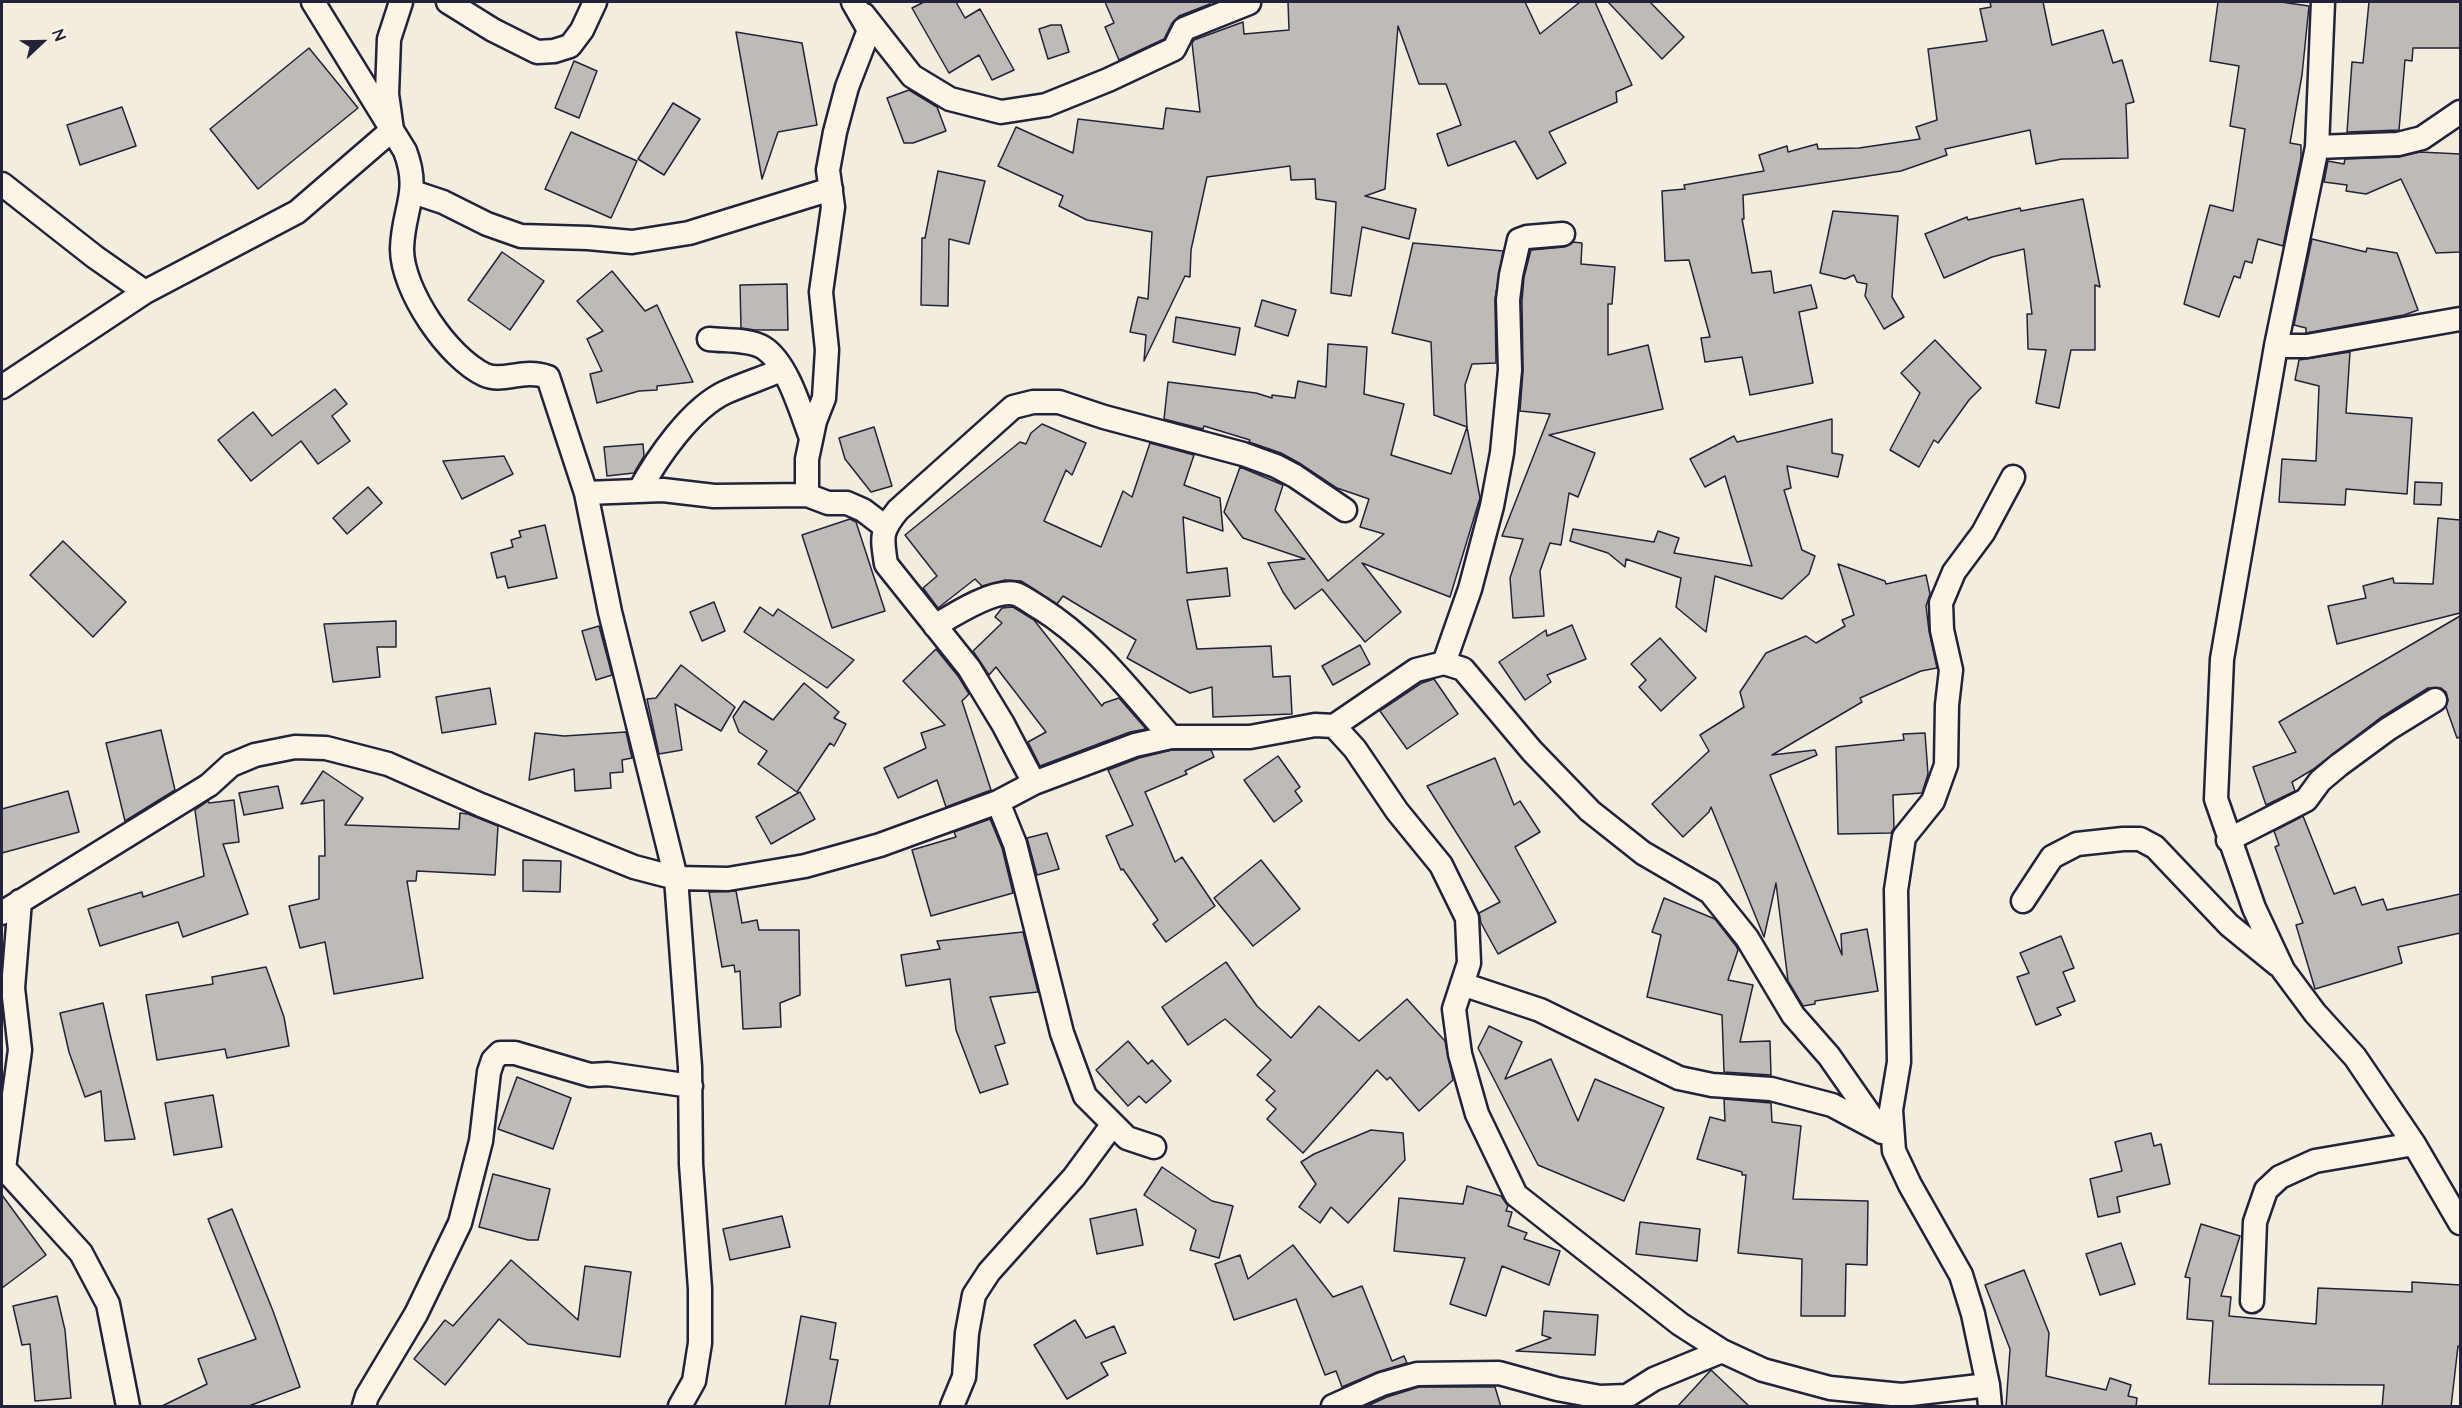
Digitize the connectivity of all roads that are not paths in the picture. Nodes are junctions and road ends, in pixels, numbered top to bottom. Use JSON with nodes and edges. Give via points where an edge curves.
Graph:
{"nodes":[{"id":1,"x":313,"y":2,"type":"edge"},
{"id":2,"x":401,"y":2,"type":"edge"},
{"id":3,"x":447,"y":2,"type":"edge"},
{"id":4,"x":595,"y":2,"type":"edge"},
{"id":5,"x":854,"y":2,"type":"edge"},
{"id":6,"x":2323,"y":2,"type":"edge"},
{"id":7,"x":1249,"y":3,"type":"dead end"},
{"id":8,"x":2460,"y":112,"type":"edge"},
{"id":9,"x":392,"y":130,"type":"junction"},
{"id":10,"x":2317,"y":147,"type":"junction"},
{"id":11,"x":2,"y":184,"type":"edge"},
{"id":12,"x":831,"y":189,"type":"junction"},
{"id":13,"x":413,"y":192,"type":"junction"},
{"id":14,"x":1563,"y":234,"type":"dead end"},
{"id":15,"x":145,"y":292,"type":"junction"},
{"id":16,"x":2460,"y":319,"type":"edge"},
{"id":17,"x":709,"y":339,"type":"dead end"},
{"id":18,"x":2276,"y":346,"type":"junction"},
{"id":19,"x":781,"y":370,"type":"junction"},
{"id":20,"x":2,"y":387,"type":"edge"},
{"id":21,"x":811,"y":438,"type":"junction"},
{"id":22,"x":2013,"y":477,"type":"dead end"},
{"id":23,"x":639,"y":491,"type":"junction"},
{"id":24,"x":586,"y":493,"type":"junction"},
{"id":25,"x":807,"y":495,"type":"junction"},
{"id":26,"x":1345,"y":510,"type":"dead end"},
{"id":27,"x":884,"y":526,"type":"junction"},
{"id":28,"x":935,"y":626,"type":"junction"},
{"id":29,"x":1444,"y":663,"type":"junction"},
{"id":30,"x":2435,"y":700,"type":"dead end"},
{"id":31,"x":1334,"y":726,"type":"junction"},
{"id":32,"x":1171,"y":737,"type":"junction"},
{"id":33,"x":1034,"y":783,"type":"junction"},
{"id":34,"x":998,"y":802,"type":"junction"},
{"id":35,"x":2228,"y":840,"type":"junction"},
{"id":36,"x":676,"y":878,"type":"junction"},
{"id":37,"x":2024,"y":902,"type":"dead end"},
{"id":38,"x":11,"y":907,"type":"edge"},
{"id":39,"x":2283,"y":970,"type":"junction"},
{"id":40,"x":1462,"y":984,"type":"junction"},
{"id":41,"x":691,"y":1086,"type":"junction"},
{"id":42,"x":1113,"y":1124,"type":"junction"},
{"id":43,"x":1888,"y":1135,"type":"junction"},
{"id":44,"x":2414,"y":1144,"type":"junction"},
{"id":45,"x":1154,"y":1148,"type":"dead end"},
{"id":46,"x":3,"y":1167,"type":"edge"},
{"id":47,"x":2460,"y":1223,"type":"edge"},
{"id":48,"x":2252,"y":1301,"type":"dead end"},
{"id":49,"x":1722,"y":1351,"type":"junction"},
{"id":50,"x":1989,"y":1396,"type":"edge"},
{"id":51,"x":128,"y":1407,"type":"edge"},
{"id":52,"x":364,"y":1407,"type":"edge"},
{"id":53,"x":680,"y":1407,"type":"edge"},
{"id":54,"x":952,"y":1407,"type":"edge"},
{"id":55,"x":1333,"y":1407,"type":"edge"}],
"edges":[{"from":1,"to":9,"type":"street"},
{"from":2,"to":9,"type":"street","via":[[389,39],[387,94]]},
{"from":3,"to":4,"type":"street","via":[[537,52],[570,46]]},
{"from":5,"to":7,"type":"street","via":[[912,76],[950,99],[1001,112],[1046,105],[1108,80],[1174,49],[1184,29]]},
{"from":5,"to":12,"type":"street","via":[[869,30],[835,132],[828,170]]},
{"from":6,"to":10,"type":"street"},
{"from":8,"to":10,"type":"street","via":[[2422,138],[2397,144]]},
{"from":9,"to":13,"type":"street","via":[[412,170]]},
{"from":9,"to":15,"type":"street","via":[[297,212]]},
{"from":10,"to":18,"type":"street"},
{"from":11,"to":15,"type":"street"},
{"from":12,"to":13,"type":"street","via":[[689,233],[632,242],[521,236]]},
{"from":12,"to":21,"type":"street","via":[[833,207],[821,292],[827,350],[824,398]]},
{"from":13,"to":24,"type":"street","via":[[402,250],[417,301],[464,362],[487,376],[536,373],[548,377]]},
{"from":14,"to":29,"type":"street","via":[[1519,240],[1508,300],[1510,370],[1498,474],[1470,589]]},
{"from":15,"to":20,"type":"street"},
{"from":16,"to":18,"type":"street","via":[[2307,346]]},
{"from":17,"to":19,"type":"street","via":[[763,347]]},
{"from":18,"to":35,"type":"street","via":[[2222,659],[2216,799]]},
{"from":19,"to":21,"type":"street"},
{"from":19,"to":23,"type":"street","via":[[712,400],[665,449]]},
{"from":21,"to":25,"type":"street"},
{"from":22,"to":43,"type":"street","via":[[1983,533],[1954,572],[1941,603],[1951,670],[1946,765],[1933,801],[1904,837],[1896,890],[1899,1062]]},
{"from":23,"to":24,"type":"street"},
{"from":23,"to":25,"type":"street","via":[[714,496]]},
{"from":24,"to":36,"type":"street","via":[[610,612]]},
{"from":25,"to":27,"type":"street","via":[[828,503],[848,504]]},
{"from":26,"to":27,"type":"street","via":[[1295,476],[1243,454],[1059,402],[1033,402],[1013,407]]},
{"from":27,"to":28,"type":"street","via":[[886,564]]},
{"from":28,"to":32,"type":"street","via":[[991,598],[1015,594],[1081,638]]},
{"from":28,"to":33,"type":"street","via":[[969,668]]},
{"from":29,"to":31,"type":"street","via":[[1416,670]]},
{"from":29,"to":43,"type":"street","via":[[1463,669],[1532,751],[1590,811],[1642,853],[1710,892],[1747,938],[1792,1015],[1829,1056]]},
{"from":30,"to":35,"type":"street","via":[[2339,765],[2306,800]]},
{"from":31,"to":32,"type":"street","via":[[1315,725],[1250,737]]},
{"from":31,"to":40,"type":"street","via":[[1441,865],[1467,918],[1469,963]]},
{"from":32,"to":33,"type":"street","via":[[1135,745]]},
{"from":33,"to":34,"type":"street"},
{"from":34,"to":36,"type":"street","via":[[880,845],[805,867],[728,879]]},
{"from":34,"to":42,"type":"street","via":[[1015,844],[1075,1072],[1085,1096]]},
{"from":35,"to":39,"type":"street"},
{"from":36,"to":38,"type":"street","via":[[602,855],[388,764],[326,748],[296,747],[255,755],[231,765],[209,785]]},
{"from":36,"to":41,"type":"street"},
{"from":37,"to":39,"type":"street","via":[[2052,857],[2077,844],[2140,839],[2155,847],[2229,925]]},
{"from":38,"to":46,"type":"street","via":[[13,988],[20,1050]]},
{"from":39,"to":44,"type":"street","via":[[2355,1057]]},
{"from":40,"to":43,"type":"street","via":[[1540,1010],[1679,1078],[1712,1085],[1771,1089],[1832,1105]]},
{"from":40,"to":49,"type":"street","via":[[1454,1009],[1460,1054],[1478,1114],[1516,1195],[1680,1324]]},
{"from":41,"to":52,"type":"street","via":[[590,1075],[515,1053],[500,1053],[489,1072],[481,1141],[460,1223],[416,1314]]},
{"from":41,"to":53,"type":"street","via":[[700,1343],[694,1381]]},
{"from":42,"to":45,"type":"street","via":[[1127,1138]]},
{"from":42,"to":54,"type":"street","via":[[1074,1177],[989,1272],[974,1295],[964,1377]]},
{"from":43,"to":50,"type":"street","via":[[1910,1185],[1961,1275]]},
{"from":44,"to":47,"type":"street"},
{"from":44,"to":48,"type":"street","via":[[2316,1161],[2280,1177],[2266,1190],[2255,1222]]},
{"from":46,"to":51,"type":"street","via":[[81,1253],[108,1304]]},
{"from":49,"to":50,"type":"street","via":[[1763,1370],[1830,1388],[1902,1395]]},
{"from":49,"to":55,"type":"street","via":[[1654,1379],[1627,1396],[1600,1397],[1499,1373],[1417,1374],[1382,1384]]}]}
